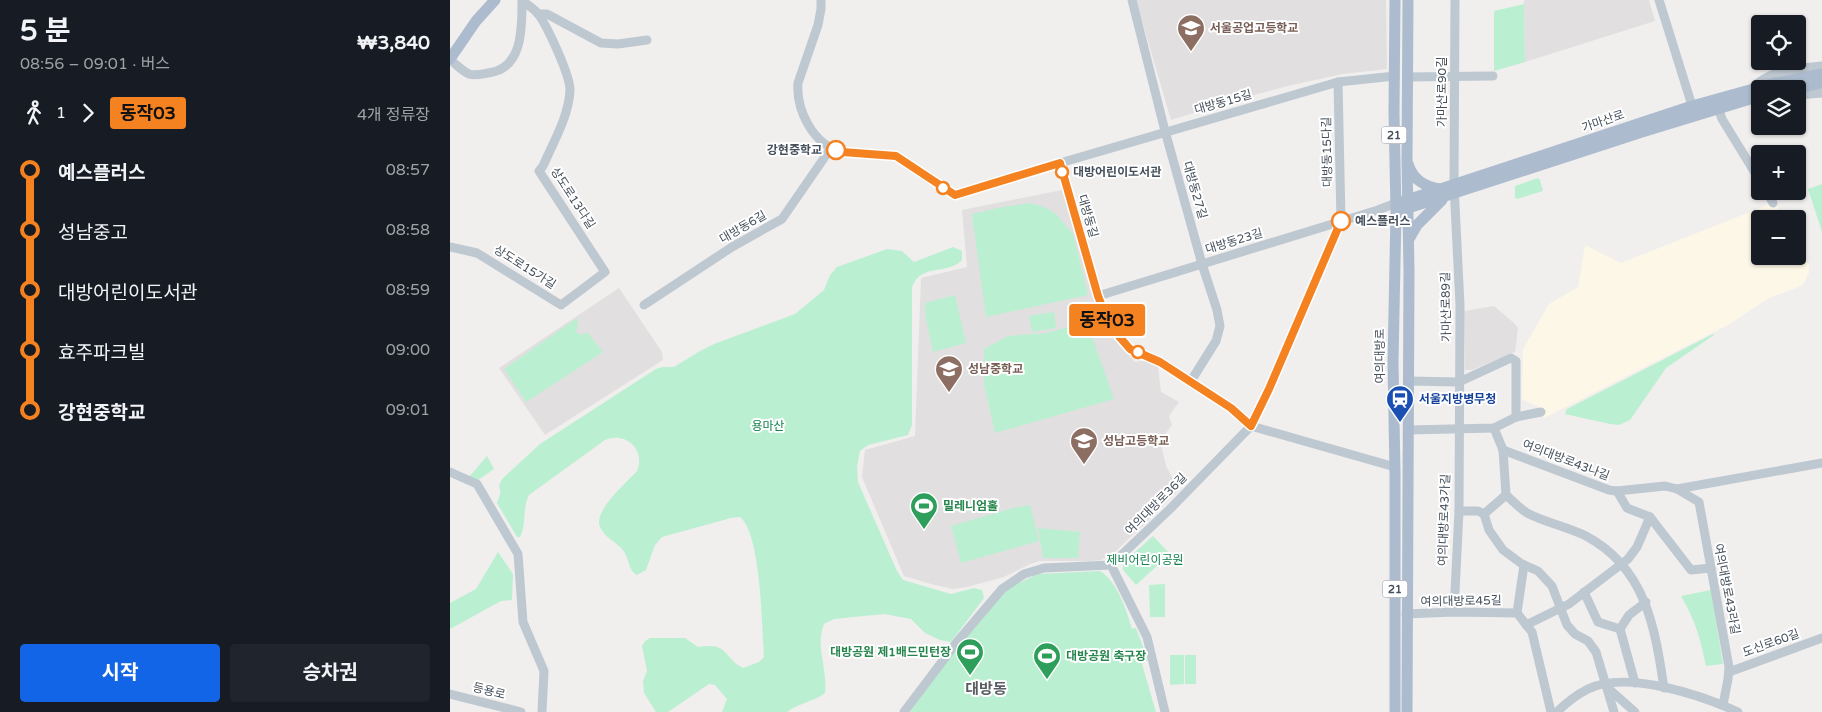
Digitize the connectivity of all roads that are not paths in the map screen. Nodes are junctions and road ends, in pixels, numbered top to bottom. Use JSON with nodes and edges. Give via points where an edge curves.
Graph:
{"nodes":[{"id":1,"x":495,"y":0,"type":"edge"},
{"id":2,"x":522,"y":0,"type":"edge"},
{"id":3,"x":821,"y":0,"type":"edge"},
{"id":4,"x":1132,"y":0,"type":"edge"},
{"id":5,"x":1395,"y":0,"type":"edge"},
{"id":6,"x":1408,"y":0,"type":"edge"},
{"id":7,"x":1455,"y":0,"type":"edge"},
{"id":8,"x":1659,"y":0,"type":"edge"},
{"id":9,"x":538,"y":14,"type":"junction"},
{"id":10,"x":647,"y":40,"type":"dead end"},
{"id":11,"x":450,"y":60,"type":"edge"},
{"id":12,"x":1822,"y":66,"type":"edge"},
{"id":13,"x":1822,"y":74,"type":"edge"},
{"id":14,"x":1395,"y":76,"type":"junction"},
{"id":15,"x":1455,"y":76,"type":"junction"},
{"id":16,"x":1493,"y":76,"type":"dead end"},
{"id":17,"x":1407,"y":77,"type":"junction"},
{"id":18,"x":1762,"y":80,"type":"edge"},
{"id":19,"x":1795,"y":80,"type":"edge"},
{"id":20,"x":1338,"y":82,"type":"junction"},
{"id":21,"x":1822,"y":83,"type":"edge"},
{"id":22,"x":1806,"y":86,"type":"edge"},
{"id":23,"x":1822,"y":93,"type":"edge"},
{"id":24,"x":1751,"y":94,"type":"edge"},
{"id":25,"x":1806,"y":94,"type":"edge"},
{"id":26,"x":1717,"y":104,"type":"junction"},
{"id":27,"x":1694,"y":111,"type":"junction"},
{"id":28,"x":1166,"y":131,"type":"junction"},
{"id":29,"x":831,"y":148,"type":"junction"},
{"id":30,"x":1407,"y":160,"type":"junction"},
{"id":31,"x":1060,"y":163,"type":"junction"},
{"id":32,"x":1751,"y":166,"type":"edge"},
{"id":33,"x":1448,"y":192,"type":"junction"},
{"id":34,"x":1771,"y":200,"type":"edge"},
{"id":35,"x":1773,"y":203,"type":"dead end"},
{"id":36,"x":1402,"y":206,"type":"junction"},
{"id":37,"x":1341,"y":221,"type":"junction"},
{"id":38,"x":1409,"y":241,"type":"junction"},
{"id":39,"x":450,"y":246,"type":"edge"},
{"id":40,"x":1202,"y":264,"type":"junction"},
{"id":41,"x":605,"y":272,"type":"joint"},
{"id":42,"x":1098,"y":296,"type":"junction"},
{"id":43,"x":644,"y":305,"type":"dead end"},
{"id":44,"x":1191,"y":381,"type":"junction"},
{"id":45,"x":1408,"y":381,"type":"junction"},
{"id":46,"x":1459,"y":382,"type":"junction"},
{"id":47,"x":1541,"y":412,"type":"dead end"},
{"id":48,"x":1516,"y":418,"type":"junction"},
{"id":49,"x":1251,"y":426,"type":"junction"},
{"id":50,"x":1494,"y":428,"type":"junction"},
{"id":51,"x":1459,"y":429,"type":"junction"},
{"id":52,"x":1408,"y":430,"type":"junction"},
{"id":53,"x":1395,"y":431,"type":"junction"},
{"id":54,"x":1503,"y":450,"type":"junction"},
{"id":55,"x":1822,"y":463,"type":"edge"},
{"id":56,"x":1407,"y":466,"type":"junction"},
{"id":57,"x":1395,"y":467,"type":"junction"},
{"id":58,"x":454,"y":473,"type":"edge"},
{"id":59,"x":450,"y":482,"type":"edge"},
{"id":60,"x":1677,"y":489,"type":"junction"},
{"id":61,"x":1617,"y":492,"type":"junction"},
{"id":62,"x":1506,"y":494,"type":"junction"},
{"id":63,"x":1458,"y":511,"type":"junction"},
{"id":64,"x":1484,"y":514,"type":"junction"},
{"id":65,"x":1650,"y":517,"type":"junction"},
{"id":66,"x":1111,"y":565,"type":"junction"},
{"id":67,"x":1524,"y":565,"type":"junction"},
{"id":68,"x":1621,"y":565,"type":"junction"},
{"id":69,"x":1711,"y":568,"type":"junction"},
{"id":70,"x":1584,"y":592,"type":"junction"},
{"id":71,"x":1646,"y":602,"type":"junction"},
{"id":72,"x":1560,"y":608,"type":"junction"},
{"id":73,"x":1454,"y":612,"type":"junction"},
{"id":74,"x":1517,"y":613,"type":"junction"},
{"id":75,"x":1406,"y":614,"type":"junction"},
{"id":76,"x":1526,"y":625,"type":"junction"},
{"id":77,"x":1620,"y":629,"type":"junction"},
{"id":78,"x":1822,"y":638,"type":"edge"},
{"id":79,"x":1729,"y":672,"type":"junction"},
{"id":80,"x":1635,"y":683,"type":"junction"},
{"id":81,"x":1606,"y":685,"type":"junction"},
{"id":82,"x":1664,"y":688,"type":"junction"},
{"id":83,"x":450,"y":694,"type":"edge"},
{"id":84,"x":1722,"y":705,"type":"junction"},
{"id":85,"x":521,"y":712,"type":"edge"},
{"id":86,"x":542,"y":712,"type":"edge"},
{"id":87,"x":904,"y":712,"type":"edge"},
{"id":88,"x":1165,"y":712,"type":"edge"},
{"id":89,"x":1395,"y":712,"type":"edge"},
{"id":90,"x":1407,"y":712,"type":"edge"},
{"id":91,"x":1551,"y":712,"type":"edge"},
{"id":92,"x":1557,"y":712,"type":"edge"},
{"id":93,"x":1614,"y":712,"type":"edge"},
{"id":94,"x":1635,"y":712,"type":"edge"},
{"id":95,"x":1738,"y":712,"type":"edge"}],
"edges":[{"from":1,"to":11,"type":"main road","via":[[476,21]]},
{"from":2,"to":9,"type":"street"},
{"from":2,"to":11,"type":"street","via":[[522,25],[515,56],[502,70],[476,75]]},
{"from":3,"to":29,"type":"street","via":[[820,17],[797,92],[802,113],[814,133]]},
{"from":4,"to":28,"type":"street","name":"대방동27길"},
{"from":5,"to":14,"type":"main road","name":"여의대방로","number":"21"},
{"from":6,"to":17,"type":"main road","name":"여의대방로"},
{"from":7,"to":15,"type":"street","name":"가마산로90길"},
{"from":8,"to":27,"type":"street"},
{"from":9,"to":10,"type":"street","via":[[547,14],[601,43]]},
{"from":9,"to":41,"type":"street","name":"상도로13다길","via":[[561,60],[570,88],[568,103],[539,171]]},
{"from":12,"to":18,"type":"street","via":[[1798,69]]},
{"from":13,"to":19,"type":"main road","name":"가마산로"},
{"from":14,"to":20,"type":"street","name":"대방동15길"},
{"from":14,"to":36,"type":"main road","name":"여의대방로","number":"21"},
{"from":15,"to":16,"type":"street"},
{"from":15,"to":17,"type":"street"},
{"from":15,"to":33,"type":"street","name":"가마산로90길"},
{"from":17,"to":30,"type":"main road","name":"여의대방로"},
{"from":20,"to":28,"type":"street","name":"대방동15길"},
{"from":20,"to":37,"type":"street","name":"대방동15다길"},
{"from":21,"to":22,"type":"main road"},
{"from":23,"to":25,"type":"street"},
{"from":24,"to":26,"type":"main road","name":"가마산로"},
{"from":26,"to":27,"type":"main road","name":"가마산로"},
{"from":26,"to":32,"type":"street","via":[[1722,119]]},
{"from":27,"to":33,"type":"main road","name":"가마산로"},
{"from":28,"to":31,"type":"street","name":"대방동15길"},
{"from":28,"to":40,"type":"street","name":"대방동27길"},
{"from":29,"to":31,"type":"street","via":[[842,152],[896,156],[955,195]]},
{"from":29,"to":43,"type":"street","name":"대방동6길","via":[[782,219],[732,247]]},
{"from":30,"to":33,"type":"main road","via":[[1418,181]]},
{"from":30,"to":36,"type":"main road","name":"여의대방로"},
{"from":31,"to":42,"type":"street","name":"대방동길"},
{"from":33,"to":36,"type":"main road","name":"가마산로"},
{"from":33,"to":38,"type":"main road","via":[[1417,225]]},
{"from":33,"to":46,"type":"street","name":"가마산로89길","via":[[1460,298]]},
{"from":34,"to":35,"type":"street"},
{"from":36,"to":37,"type":"street","name":"대방동23길"},
{"from":36,"to":38,"type":"main road","name":"여의대방로"},
{"from":36,"to":53,"type":"main road","name":"여의대방로","number":"21","via":[[1393,362]]},
{"from":37,"to":40,"type":"street","name":"대방동23길"},
{"from":37,"to":49,"type":"street","name":"여의대방로36길"},
{"from":38,"to":45,"type":"main road","name":"여의대방로"},
{"from":39,"to":41,"type":"street","name":"상도로15가길","via":[[477,253],[561,305]]},
{"from":40,"to":42,"type":"street","name":"대방동23길"},
{"from":40,"to":44,"type":"street","name":"대방동27길","via":[[1220,326],[1216,341]]},
{"from":42,"to":44,"type":"street","name":"대방동길","via":[[1110,326],[1130,349],[1152,357]]},
{"from":44,"to":49,"type":"street","name":"대방동길"},
{"from":45,"to":46,"type":"street"},
{"from":45,"to":52,"type":"main road","name":"여의대방로"},
{"from":46,"to":48,"type":"street","via":[[1511,358],[1516,361]]},
{"from":46,"to":51,"type":"street","name":"가마산로89길"},
{"from":47,"to":48,"type":"street"},
{"from":48,"to":50,"type":"street"},
{"from":49,"to":57,"type":"street","name":"대방동길"},
{"from":49,"to":66,"type":"street","name":"여의대방로36길"},
{"from":50,"to":51,"type":"street"},
{"from":50,"to":54,"type":"street","name":"여의대방로43나길"},
{"from":51,"to":52,"type":"street"},
{"from":51,"to":63,"type":"street","name":"여의대방로43가길"},
{"from":52,"to":53,"type":"main road"},
{"from":52,"to":56,"type":"main road","name":"여의대방로"},
{"from":53,"to":57,"type":"main road","name":"여의대방로","number":"21"},
{"from":54,"to":61,"type":"street","name":"여의대방로43나길"},
{"from":54,"to":62,"type":"street"},
{"from":55,"to":60,"type":"street","name":"여의대방로43나길"},
{"from":56,"to":57,"type":"main road"},
{"from":56,"to":75,"type":"main road","name":"여의대방로"},
{"from":57,"to":89,"type":"main road","name":"여의대방로","number":"21"},
{"from":58,"to":59,"type":"street"},
{"from":58,"to":86,"type":"street","via":[[477,484],[518,554],[524,622],[544,671]]},
{"from":60,"to":61,"type":"street","name":"여의대방로43나길","via":[[1665,486]]},
{"from":60,"to":69,"type":"street","name":"여의대방로43라길","via":[[1699,502]]},
{"from":61,"to":65,"type":"street","via":[[1627,508]]},
{"from":62,"to":64,"type":"street"},
{"from":62,"to":68,"type":"street","via":[[1528,513],[1585,535],[1606,548]]},
{"from":63,"to":64,"type":"street"},
{"from":63,"to":73,"type":"street","name":"여의대방로43가길"},
{"from":64,"to":67,"type":"street","via":[[1489,530],[1503,550]]},
{"from":65,"to":68,"type":"street","via":[[1638,546]]},
{"from":65,"to":69,"type":"street","via":[[1691,570]]},
{"from":66,"to":87,"type":"street","via":[[1044,568],[1015,578],[987,604]]},
{"from":66,"to":88,"type":"street","via":[[1147,637]]},
{"from":67,"to":72,"type":"street","via":[[1538,571],[1552,586]]},
{"from":67,"to":74,"type":"street","name":"여의대방로45길"},
{"from":68,"to":70,"type":"street"},
{"from":68,"to":71,"type":"street"},
{"from":69,"to":79,"type":"street","name":"여의대방로43라길"},
{"from":70,"to":72,"type":"street"},
{"from":70,"to":77,"type":"street","via":[[1598,622]]},
{"from":71,"to":77,"type":"street","via":[[1629,615]]},
{"from":71,"to":82,"type":"street"},
{"from":72,"to":76,"type":"street"},
{"from":72,"to":81,"type":"street","via":[[1567,626],[1588,641],[1596,652]]},
{"from":73,"to":74,"type":"street","name":"여의대방로45길"},
{"from":73,"to":75,"type":"street","name":"여의대방로45길"},
{"from":74,"to":76,"type":"street","name":"여의대방로45길"},
{"from":75,"to":90,"type":"main road","name":"여의대방로"},
{"from":76,"to":91,"type":"street","name":"여의대방로45길","via":[[1532,632]]},
{"from":77,"to":80,"type":"street"},
{"from":78,"to":79,"type":"street","name":"도신로60길"},
{"from":79,"to":84,"type":"street","name":"여의대방로43라길"},
{"from":80,"to":81,"type":"street"},
{"from":80,"to":82,"type":"street"},
{"from":81,"to":92,"type":"street","via":[[1589,688]]},
{"from":81,"to":93,"type":"street"},
{"from":81,"to":94,"type":"street"},
{"from":82,"to":84,"type":"street"},
{"from":83,"to":85,"type":"street","name":"등용로"},
{"from":84,"to":95,"type":"street"}]}
